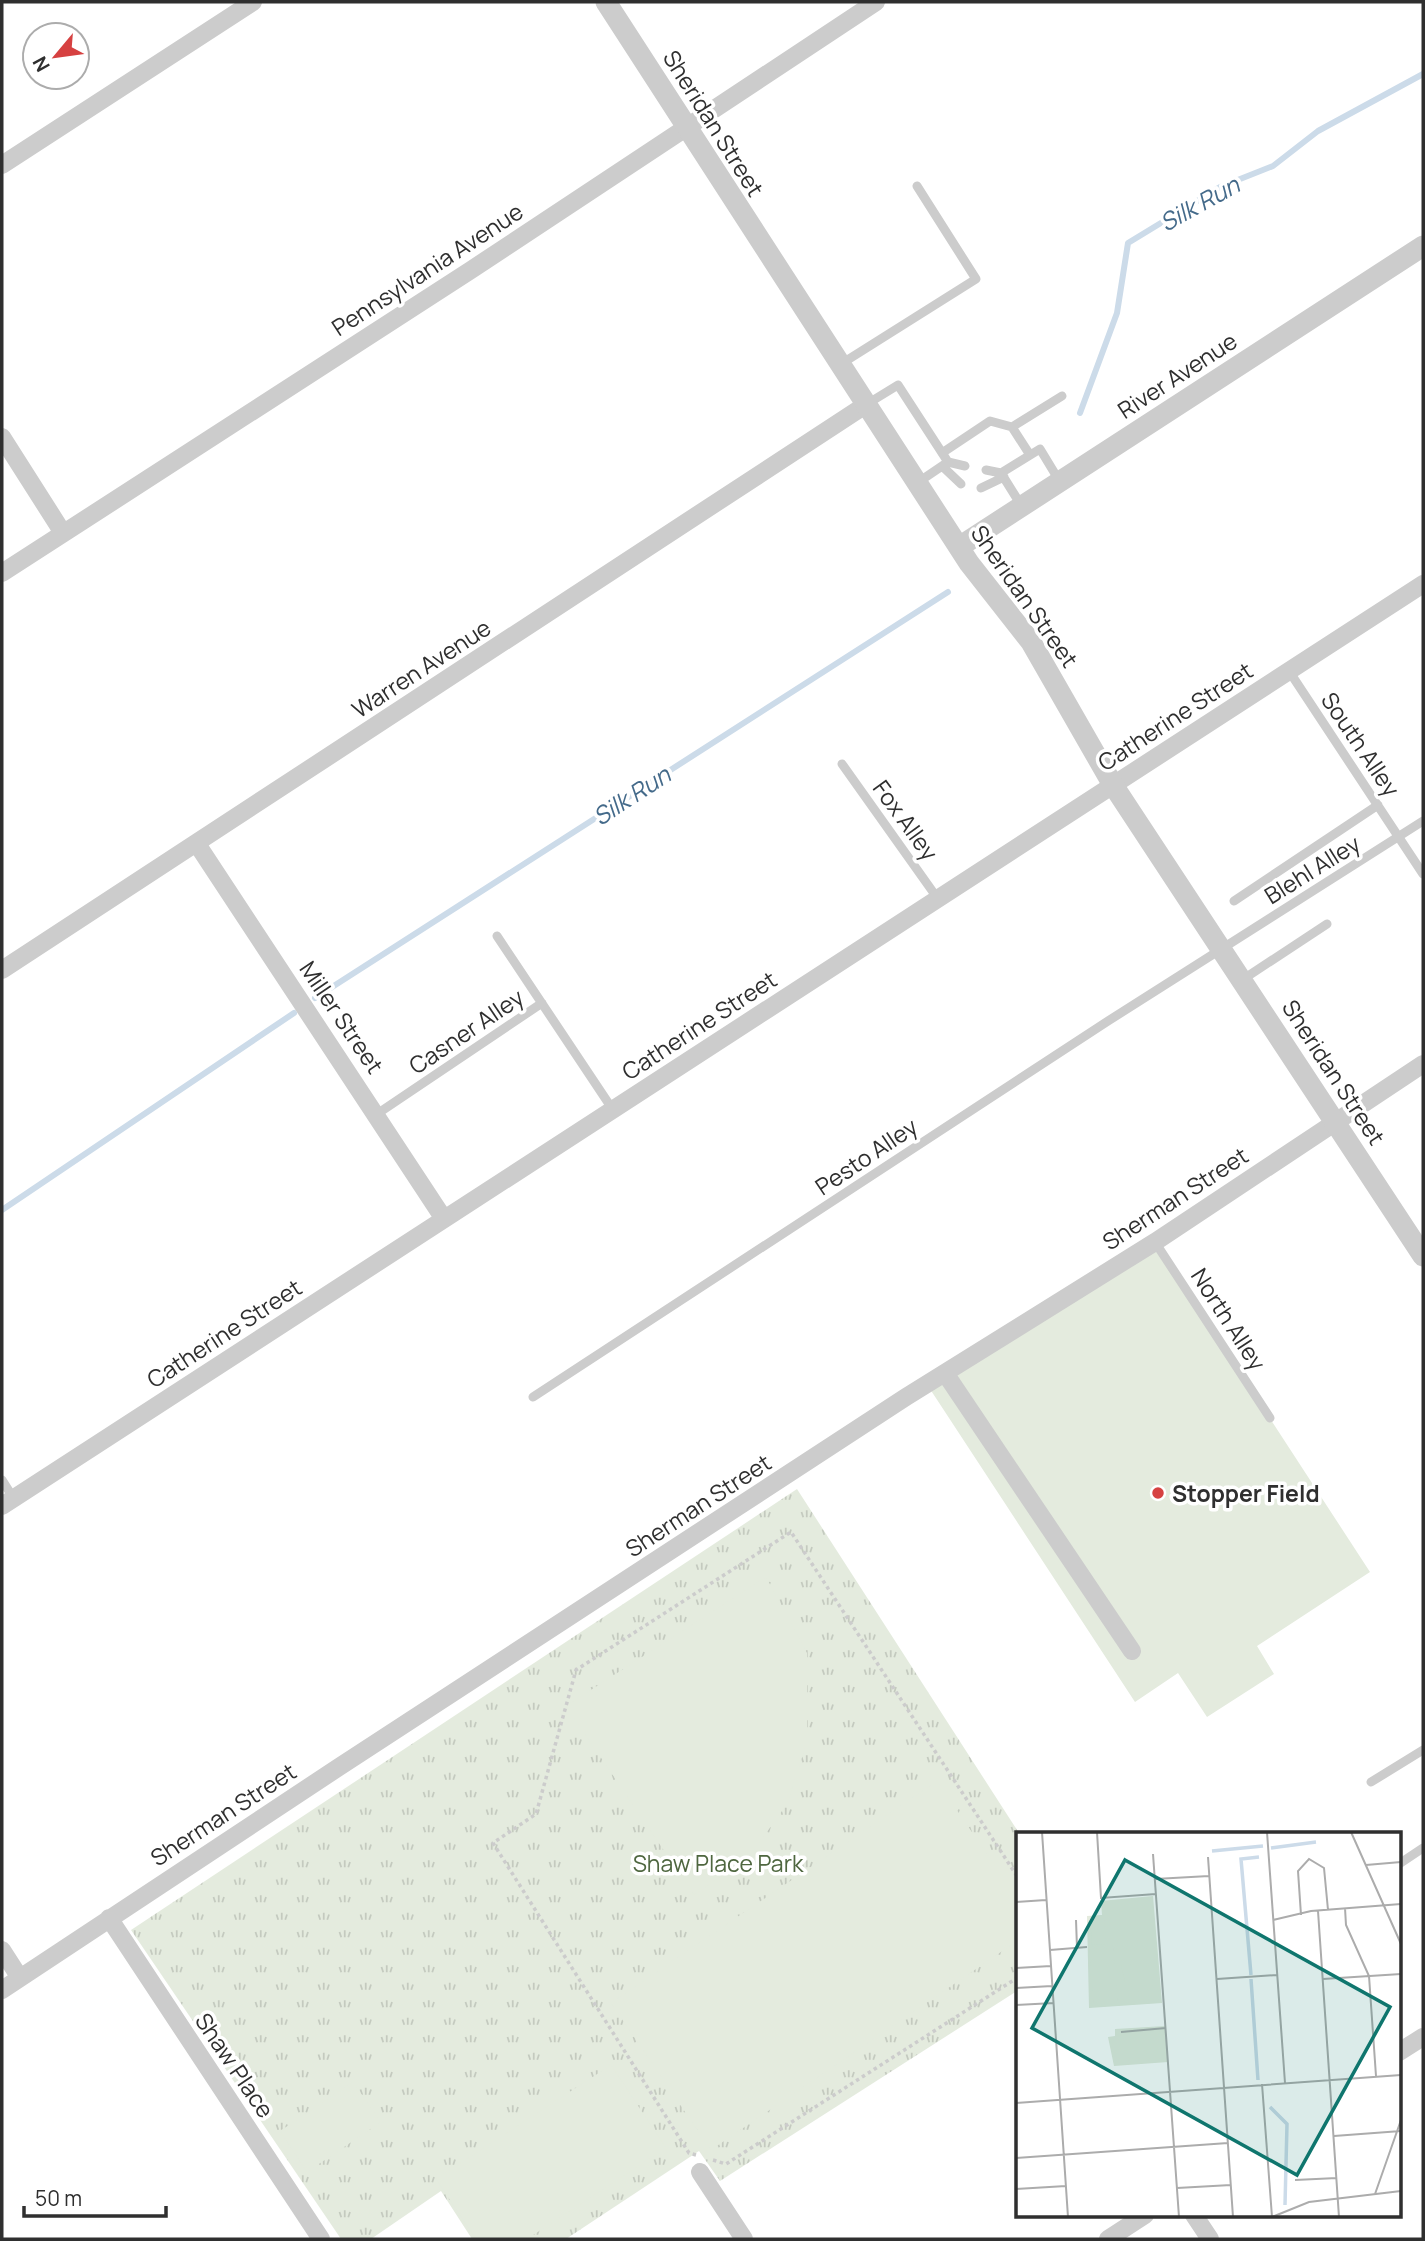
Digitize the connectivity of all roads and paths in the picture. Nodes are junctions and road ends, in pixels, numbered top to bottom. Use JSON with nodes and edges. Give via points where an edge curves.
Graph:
{"nodes":[{"id":1,"x":253,"y":2,"type":"edge"},
{"id":2,"x":606,"y":2,"type":"edge"},
{"id":3,"x":876,"y":2,"type":"edge"},
{"id":4,"x":685,"y":127,"type":"junction"},
{"id":5,"x":2,"y":165,"type":"edge"},
{"id":6,"x":917,"y":186,"type":"dead end"},
{"id":7,"x":1423,"y":246,"type":"edge"},
{"id":8,"x":841,"y":364,"type":"junction"},
{"id":9,"x":1062,"y":397,"type":"dead end"},
{"id":10,"x":867,"y":404,"type":"junction"},
{"id":11,"x":1012,"y":427,"type":"junction"},
{"id":12,"x":2,"y":437,"type":"edge"},
{"id":13,"x":942,"y":453,"type":"junction"},
{"id":14,"x":1030,"y":455,"type":"junction"},
{"id":15,"x":945,"y":464,"type":"junction"},
{"id":16,"x":965,"y":466,"type":"dead end"},
{"id":17,"x":986,"y":470,"type":"dead end"},
{"id":18,"x":1002,"y":475,"type":"junction"},
{"id":19,"x":1060,"y":482,"type":"junction"},
{"id":20,"x":917,"y":483,"type":"junction"},
{"id":21,"x":961,"y":484,"type":"dead end"},
{"id":22,"x":981,"y":488,"type":"dead end"},
{"id":23,"x":1022,"y":506,"type":"junction"},
{"id":24,"x":63,"y":533,"type":"junction"},
{"id":25,"x":959,"y":547,"type":"junction"},
{"id":26,"x":2,"y":573,"type":"edge"},
{"id":27,"x":1423,"y":584,"type":"edge"},
{"id":28,"x":1289,"y":671,"type":"junction"},
{"id":29,"x":842,"y":764,"type":"dead end"},
{"id":30,"x":1113,"y":785,"type":"junction"},
{"id":31,"x":1378,"y":805,"type":"junction"},
{"id":32,"x":1423,"y":821,"type":"edge"},
{"id":33,"x":1399,"y":837,"type":"junction"},
{"id":34,"x":197,"y":844,"type":"junction"},
{"id":35,"x":1423,"y":874,"type":"edge"},
{"id":36,"x":938,"y":899,"type":"junction"},
{"id":37,"x":1234,"y":901,"type":"dead end"},
{"id":38,"x":1327,"y":924,"type":"dead end"},
{"id":39,"x":497,"y":936,"type":"dead end"},
{"id":40,"x":1221,"y":949,"type":"junction"},
{"id":41,"x":2,"y":970,"type":"edge"},
{"id":42,"x":1242,"y":980,"type":"junction"},
{"id":43,"x":542,"y":1003,"type":"junction"},
{"id":44,"x":1423,"y":1064,"type":"edge"},
{"id":45,"x":612,"y":1110,"type":"junction"},
{"id":46,"x":377,"y":1114,"type":"junction"},
{"id":47,"x":1336,"y":1122,"type":"junction"},
{"id":48,"x":444,"y":1219,"type":"junction"},
{"id":49,"x":1155,"y":1242,"type":"junction"},
{"id":50,"x":1423,"y":1256,"type":"edge"},
{"id":51,"x":945,"y":1373,"type":"junction"},
{"id":52,"x":533,"y":1396,"type":"dead end"},
{"id":53,"x":1270,"y":1418,"type":"dead end"},
{"id":54,"x":2,"y":1480,"type":"edge"},
{"id":55,"x":8,"y":1502,"type":"edge"},
{"id":56,"x":1132,"y":1651,"type":"dead end"},
{"id":57,"x":1423,"y":1750,"type":"edge"},
{"id":58,"x":1371,"y":1782,"type":"dead end"},
{"id":59,"x":1423,"y":1849,"type":"edge"},
{"id":60,"x":1400,"y":1863,"type":"edge"},
{"id":61,"x":1016,"y":1874,"type":"edge"},
{"id":62,"x":109,"y":1918,"type":"junction"},
{"id":63,"x":2,"y":1950,"type":"edge"},
{"id":64,"x":20,"y":1978,"type":"junction"},
{"id":65,"x":1016,"y":1979,"type":"edge"},
{"id":66,"x":2,"y":1990,"type":"edge"},
{"id":67,"x":1423,"y":2037,"type":"edge"},
{"id":68,"x":1400,"y":2051,"type":"edge"},
{"id":69,"x":700,"y":2172,"type":"dead end"},
{"id":70,"x":1143,"y":2216,"type":"edge"},
{"id":71,"x":1195,"y":2216,"type":"edge"},
{"id":72,"x":321,"y":2239,"type":"edge"},
{"id":73,"x":743,"y":2239,"type":"edge"},
{"id":74,"x":1108,"y":2239,"type":"edge"},
{"id":75,"x":1210,"y":2239,"type":"edge"}],
"edges":[{"from":1,"to":5,"type":"street"},
{"from":2,"to":4,"type":"street","name":"Sheridan Street"},
{"from":3,"to":4,"type":"street","name":"Pennsylvania Avenue"},
{"from":4,"to":8,"type":"street","name":"Sheridan Street"},
{"from":4,"to":24,"type":"street","name":"Pennsylvania Avenue"},
{"from":6,"to":8,"type":"lane","via":[[976,279]]},
{"from":7,"to":19,"type":"street","name":"River Avenue"},
{"from":8,"to":10,"type":"street","name":"Sheridan Street"},
{"from":9,"to":11,"type":"lane"},
{"from":10,"to":13,"type":"lane","via":[[898,385]]},
{"from":10,"to":20,"type":"street","name":"Sheridan Street"},
{"from":10,"to":34,"type":"street","name":"Warren Avenue"},
{"from":11,"to":13,"type":"lane","via":[[990,422]]},
{"from":11,"to":14,"type":"lane"},
{"from":12,"to":24,"type":"street"},
{"from":13,"to":15,"type":"lane"},
{"from":14,"to":18,"type":"lane"},
{"from":14,"to":19,"type":"lane","via":[[1040,449]]},
{"from":15,"to":16,"type":"lane"},
{"from":15,"to":20,"type":"lane"},
{"from":15,"to":21,"type":"lane"},
{"from":17,"to":18,"type":"lane"},
{"from":18,"to":22,"type":"lane"},
{"from":18,"to":23,"type":"lane"},
{"from":19,"to":23,"type":"street","name":"River Avenue"},
{"from":20,"to":25,"type":"street","name":"Sheridan Street"},
{"from":23,"to":25,"type":"street","name":"River Avenue"},
{"from":24,"to":26,"type":"street","name":"Pennsylvania Avenue"},
{"from":25,"to":30,"type":"street","name":"Sheridan Street","via":[[1031,642]]},
{"from":27,"to":28,"type":"street","name":"Catherine Street"},
{"from":28,"to":30,"type":"street","name":"Catherine Street"},
{"from":28,"to":31,"type":"lane","name":"South Alley"},
{"from":29,"to":36,"type":"lane","name":"Fox Alley"},
{"from":30,"to":36,"type":"street","name":"Catherine Street"},
{"from":30,"to":40,"type":"street","name":"Sheridan Street"},
{"from":31,"to":33,"type":"lane","name":"South Alley"},
{"from":31,"to":37,"type":"lane"},
{"from":32,"to":33,"type":"lane","name":"Blehl Alley"},
{"from":33,"to":35,"type":"lane","name":"South Alley"},
{"from":33,"to":40,"type":"lane","name":"Blehl Alley"},
{"from":34,"to":41,"type":"street","name":"Warren Avenue"},
{"from":34,"to":46,"type":"street","name":"Miller Street"},
{"from":36,"to":45,"type":"street","name":"Catherine Street"},
{"from":38,"to":42,"type":"lane"},
{"from":39,"to":43,"type":"lane"},
{"from":40,"to":42,"type":"street","name":"Sheridan Street"},
{"from":40,"to":52,"type":"lane","name":"Pesto Alley"},
{"from":42,"to":47,"type":"street","name":"Sheridan Street"},
{"from":43,"to":45,"type":"lane"},
{"from":43,"to":46,"type":"lane","name":"Casner Alley"},
{"from":44,"to":47,"type":"street","name":"Sherman Street"},
{"from":45,"to":48,"type":"street","name":"Catherine Street"},
{"from":46,"to":48,"type":"street","name":"Miller Street"},
{"from":47,"to":49,"type":"street","name":"Sherman Street"},
{"from":47,"to":50,"type":"street","name":"Sheridan Street"},
{"from":48,"to":55,"type":"street","name":"Catherine Street"},
{"from":49,"to":51,"type":"street","name":"Sherman Street"},
{"from":49,"to":53,"type":"lane","name":"North Alley"},
{"from":51,"to":56,"type":"street"},
{"from":51,"to":62,"type":"street","name":"Sherman Street"},
{"from":54,"to":55,"type":"lane"},
{"from":57,"to":58,"type":"lane"},
{"from":59,"to":60,"type":"lane"},
{"from":61,"to":65,"type":"path","via":[[791,1532],[576,1670],[536,1814],[493,1843],[689,2153],[726,2164]]},
{"from":62,"to":64,"type":"street","name":"Sherman Street"},
{"from":62,"to":72,"type":"street","name":"Shaw Place"},
{"from":63,"to":64,"type":"street"},
{"from":64,"to":66,"type":"street","name":"Sherman Street"},
{"from":67,"to":68,"type":"street"},
{"from":69,"to":73,"type":"street"},
{"from":70,"to":74,"type":"street"},
{"from":71,"to":75,"type":"street"}]}
